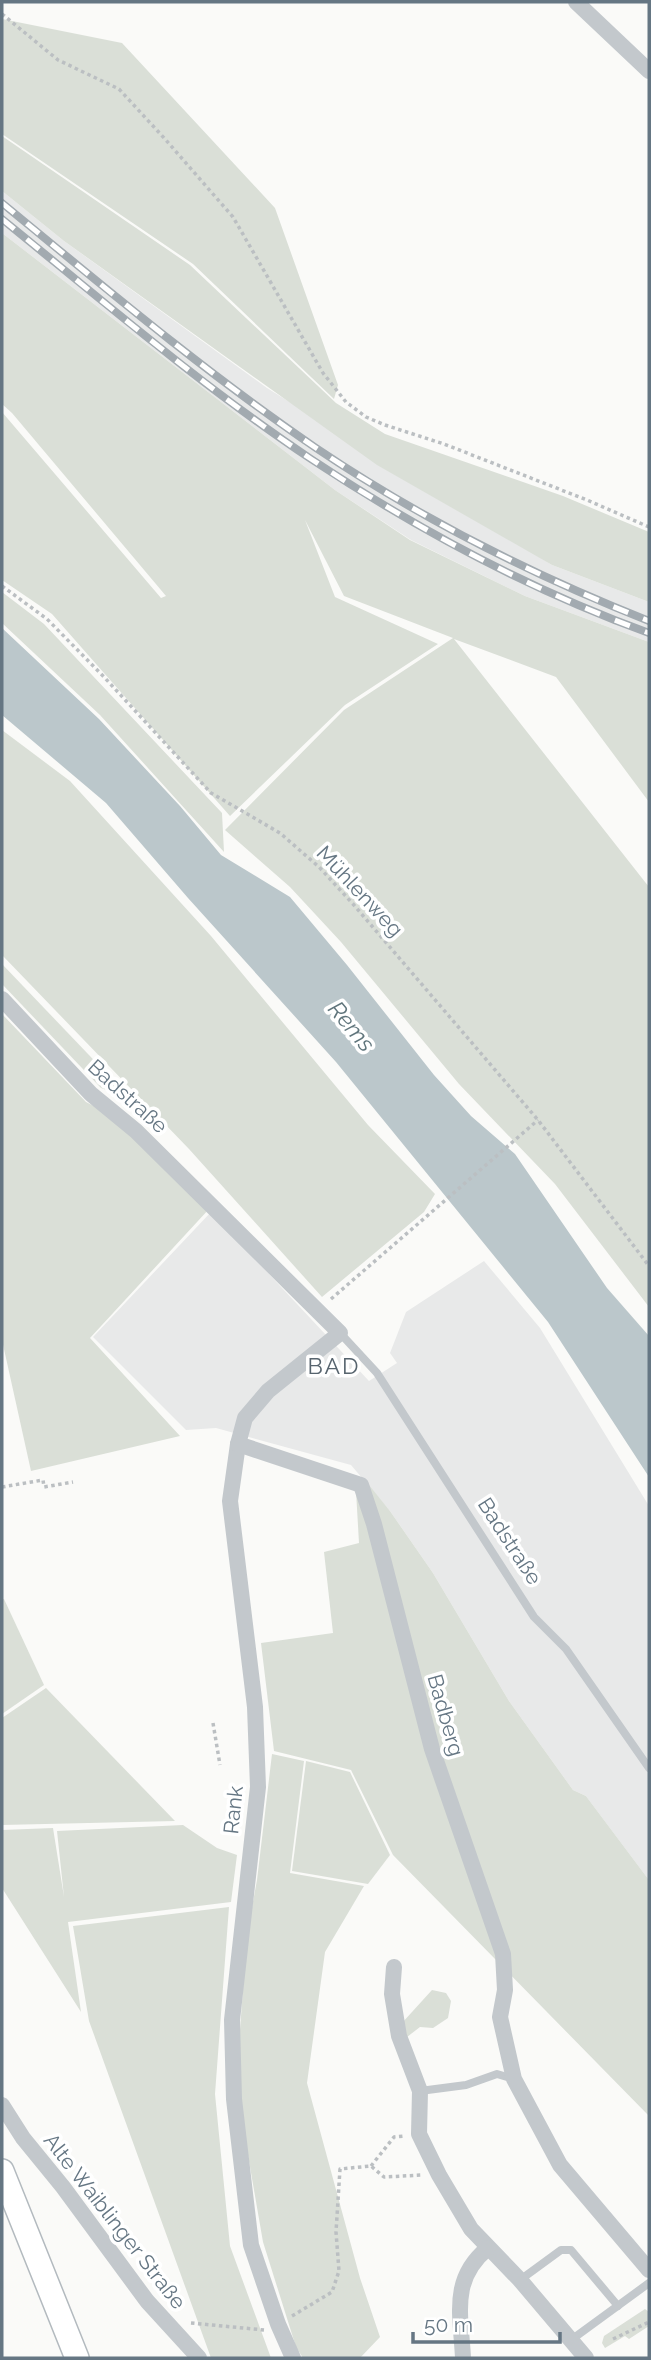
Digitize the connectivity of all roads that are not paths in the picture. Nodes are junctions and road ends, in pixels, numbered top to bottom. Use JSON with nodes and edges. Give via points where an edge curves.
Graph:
{"nodes":[{"id":1,"x":576,"y":2,"type":"edge"},
{"id":2,"x":649,"y":71,"type":"edge"},
{"id":3,"x":2,"y":999,"type":"edge"},
{"id":4,"x":340,"y":1333,"type":"junction"},
{"id":5,"x":238,"y":1444,"type":"junction"},
{"id":6,"x":649,"y":1768,"type":"edge"},
{"id":7,"x":394,"y":1967,"type":"dead end"},
{"id":8,"x":514,"y":2079,"type":"junction"},
{"id":9,"x":420,"y":2091,"type":"junction"},
{"id":10,"x":2,"y":2105,"type":"edge"},
{"id":11,"x":2,"y":2171,"type":"edge"},
{"id":12,"x":488,"y":2248,"type":"junction"},
{"id":13,"x":649,"y":2270,"type":"edge"},
{"id":14,"x":520,"y":2280,"type":"junction"},
{"id":15,"x":649,"y":2283,"type":"edge"},
{"id":16,"x":618,"y":2306,"type":"junction"},
{"id":17,"x":571,"y":2340,"type":"junction"},
{"id":18,"x":77,"y":2358,"type":"edge"},
{"id":19,"x":199,"y":2358,"type":"edge"},
{"id":20,"x":293,"y":2358,"type":"edge"},
{"id":21,"x":463,"y":2358,"type":"edge"},
{"id":22,"x":586,"y":2358,"type":"edge"}],
"edges":[{"from":1,"to":2,"type":"street"},
{"from":3,"to":4,"type":"street","name":"Badstraße","via":[[91,1094],[136,1131]]},
{"from":4,"to":5,"type":"street","name":"Rank","via":[[268,1391],[245,1418]]},
{"from":4,"to":6,"type":"lane","name":"Badstraße","via":[[377,1373],[534,1617],[566,1649]]},
{"from":5,"to":8,"type":"street","name":"Badberg","via":[[361,1485],[432,1749],[503,1954],[505,1990],[500,2017]]},
{"from":5,"to":20,"type":"street","name":"Rank","via":[[230,1501],[255,1707],[258,1787],[232,2020],[234,2099],[251,2245]]},
{"from":7,"to":9,"type":"street","via":[[399,2036]]},
{"from":8,"to":9,"type":"lane","via":[[497,2074],[466,2085]]},
{"from":8,"to":13,"type":"street","via":[[559,2165]]},
{"from":9,"to":12,"type":"street","via":[[419,2134],[471,2229]]},
{"from":10,"to":19,"type":"street","name":"Alte Waiblinger Straße","via":[[147,2301]]},
{"from":11,"to":18,"type":"street"},
{"from":12,"to":14,"type":"street"},
{"from":12,"to":21,"type":"street","via":[[474,2260],[460,2291]]},
{"from":14,"to":16,"type":"lane","via":[[561,2250],[571,2250]]},
{"from":14,"to":17,"type":"street"},
{"from":15,"to":16,"type":"lane"},
{"from":16,"to":17,"type":"lane"},
{"from":17,"to":22,"type":"street"}]}
